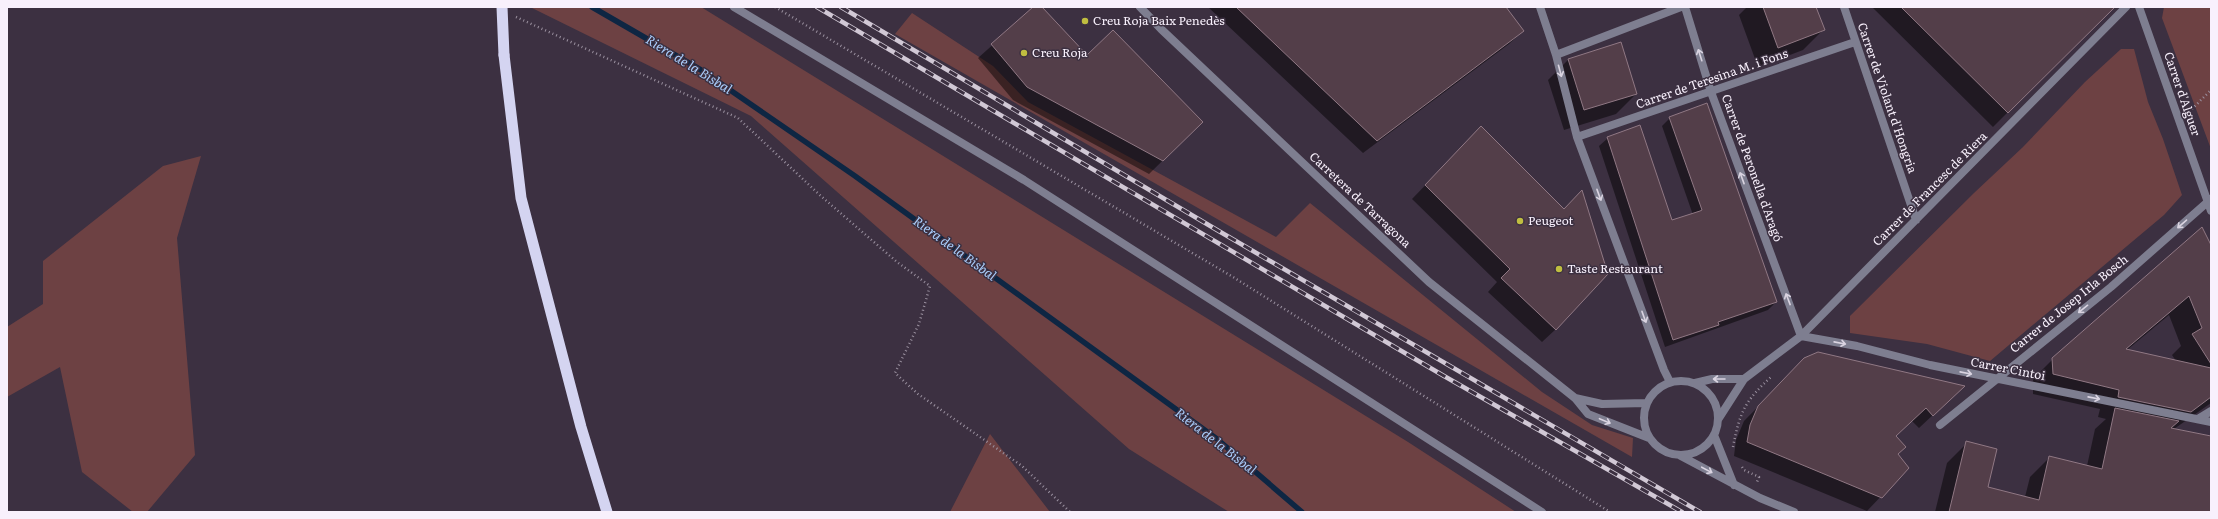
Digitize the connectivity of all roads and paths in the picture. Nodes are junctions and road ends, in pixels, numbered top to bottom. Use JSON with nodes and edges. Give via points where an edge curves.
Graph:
{"nodes":[{"id":1,"x":734,"y":7,"type":"edge"},
{"id":2,"x":775,"y":7,"type":"edge"},
{"id":3,"x":1140,"y":7,"type":"edge"},
{"id":4,"x":1540,"y":7,"type":"edge"},
{"id":5,"x":1681,"y":7,"type":"edge"},
{"id":6,"x":1685,"y":7,"type":"edge"},
{"id":7,"x":1844,"y":7,"type":"edge"},
{"id":8,"x":2126,"y":7,"type":"edge"},
{"id":9,"x":2139,"y":7,"type":"edge"},
{"id":10,"x":506,"y":10,"type":"edge"},
{"id":11,"x":1855,"y":42,"type":"junction"},
{"id":12,"x":1556,"y":55,"type":"junction"},
{"id":13,"x":2211,"y":90,"type":"edge"},
{"id":14,"x":1711,"y":92,"type":"junction"},
{"id":15,"x":2179,"y":122,"type":"junction"},
{"id":16,"x":1577,"y":137,"type":"junction"},
{"id":17,"x":2209,"y":200,"type":"edge"},
{"id":18,"x":2211,"y":212,"type":"edge"},
{"id":19,"x":1916,"y":220,"type":"junction"},
{"id":20,"x":1802,"y":336,"type":"junction"},
{"id":21,"x":1776,"y":373,"type":"dead end"},
{"id":22,"x":1744,"y":379,"type":"junction"},
{"id":23,"x":1997,"y":379,"type":"junction"},
{"id":24,"x":1670,"y":382,"type":"junction"},
{"id":25,"x":1695,"y":383,"type":"junction"},
{"id":26,"x":1574,"y":398,"type":"junction"},
{"id":27,"x":1646,"y":403,"type":"junction"},
{"id":28,"x":2211,"y":411,"type":"edge"},
{"id":29,"x":1718,"y":418,"type":"junction"},
{"id":30,"x":2198,"y":419,"type":"junction"},
{"id":31,"x":2211,"y":422,"type":"edge"},
{"id":32,"x":1940,"y":425,"type":"dead end"},
{"id":33,"x":1714,"y":434,"type":"junction"},
{"id":34,"x":1649,"y":438,"type":"junction"},
{"id":35,"x":1735,"y":454,"type":"dead end"},
{"id":36,"x":1679,"y":456,"type":"junction"},
{"id":37,"x":1741,"y":464,"type":"dead end"},
{"id":38,"x":1734,"y":484,"type":"junction"},
{"id":39,"x":1756,"y":484,"type":"dead end"},
{"id":40,"x":606,"y":512,"type":"edge"},
{"id":41,"x":1070,"y":512,"type":"edge"},
{"id":42,"x":1542,"y":512,"type":"edge"},
{"id":43,"x":1610,"y":512,"type":"edge"},
{"id":44,"x":1794,"y":512,"type":"edge"}],
"edges":[{"from":1,"to":42,"type":"street","via":[[1024,180]]},
{"from":2,"to":43,"type":"path","via":[[1233,277]]},
{"from":3,"to":26,"type":"street","name":"Carretera de Tarragona","via":[[1429,282]]},
{"from":4,"to":12,"type":"street"},
{"from":5,"to":12,"type":"street"},
{"from":14,"to":6,"type":"street","name":"Carrer de Peronella d'Aragó","one_way":true},
{"from":7,"to":11,"type":"street","name":"Carrer de Violant d'Hongria"},
{"from":8,"to":19,"type":"street","name":"Carrer de Francesc de Riera"},
{"from":9,"to":15,"type":"street","name":"Carrer d'Alguer"},
{"from":10,"to":40,"type":"highway","bridge":true,"via":[[504,55],[521,198]]},
{"from":10,"to":41,"type":"path","via":[[738,118],[822,197],[897,262],[930,286],[919,324],[896,373],[918,394],[1022,466]]},
{"from":11,"to":14,"type":"street","name":"Carrer de Teresina M. i Fons"},
{"from":11,"to":19,"type":"street","name":"Carrer de Violant d'Hongria"},
{"from":12,"to":16,"type":"street","one_way":true},
{"from":13,"to":15,"type":"path"},
{"from":14,"to":16,"type":"street","name":"Carrer de Teresina M. i Fons"},
{"from":20,"to":14,"type":"street","name":"Carrer de Peronella d'Aragó","one_way":true},
{"from":15,"to":17,"type":"street","name":"Carrer d'Alguer"},
{"from":16,"to":24,"type":"street","one_way":true},
{"from":17,"to":18,"type":"street","name":"Carrer d'Alguer"},
{"from":17,"to":23,"type":"street","name":"Carrer de Josep Irla Bosch","one_way":true,"via":[[2112,287]]},
{"from":19,"to":20,"type":"street","name":"Carrer de Francesc de Riera"},
{"from":20,"to":22,"type":"street","name":"Carrer de Francesc de Riera"},
{"from":20,"to":23,"type":"street","name":"Carrer Cintoi","one_way":true,"via":[[1857,346]]},
{"from":21,"to":35,"type":"path","via":[[1750,396],[1739,416],[1733,448]]},
{"from":22,"to":25,"type":"street","one_way":true},
{"from":22,"to":29,"type":"street","name":"Carrer de Francesc de Riera"},
{"from":23,"to":30,"type":"street","name":"Carrer Cintoi","one_way":true},
{"from":23,"to":32,"type":"street","name":"Carrer de Josep Irla Bosch"},
{"from":24,"to":25,"type":"street","via":[[1683,380]]},
{"from":24,"to":27,"type":"street","via":[[1660,386]]},
{"from":25,"to":29,"type":"street","via":[[1712,397],[1717,407]]},
{"from":26,"to":27,"type":"street","name":"Carretera de Tarragona","via":[[1602,404]]},
{"from":26,"to":34,"type":"street","name":"Carretera de Tarragona","one_way":true,"via":[[1588,414]]},
{"from":27,"to":34,"type":"street","via":[[1644,427]]},
{"from":28,"to":30,"type":"street"},
{"from":29,"to":33,"type":"street"},
{"from":30,"to":31,"type":"street","name":"Carrer Cintoi"},
{"from":33,"to":36,"type":"street","via":[[1708,444],[1700,450]]},
{"from":33,"to":38,"type":"street"},
{"from":34,"to":36,"type":"street","via":[[1657,447]]},
{"from":36,"to":38,"type":"street","one_way":true},
{"from":37,"to":39,"type":"path","via":[[1744,470],[1759,478]]},
{"from":38,"to":44,"type":"street"}]}
